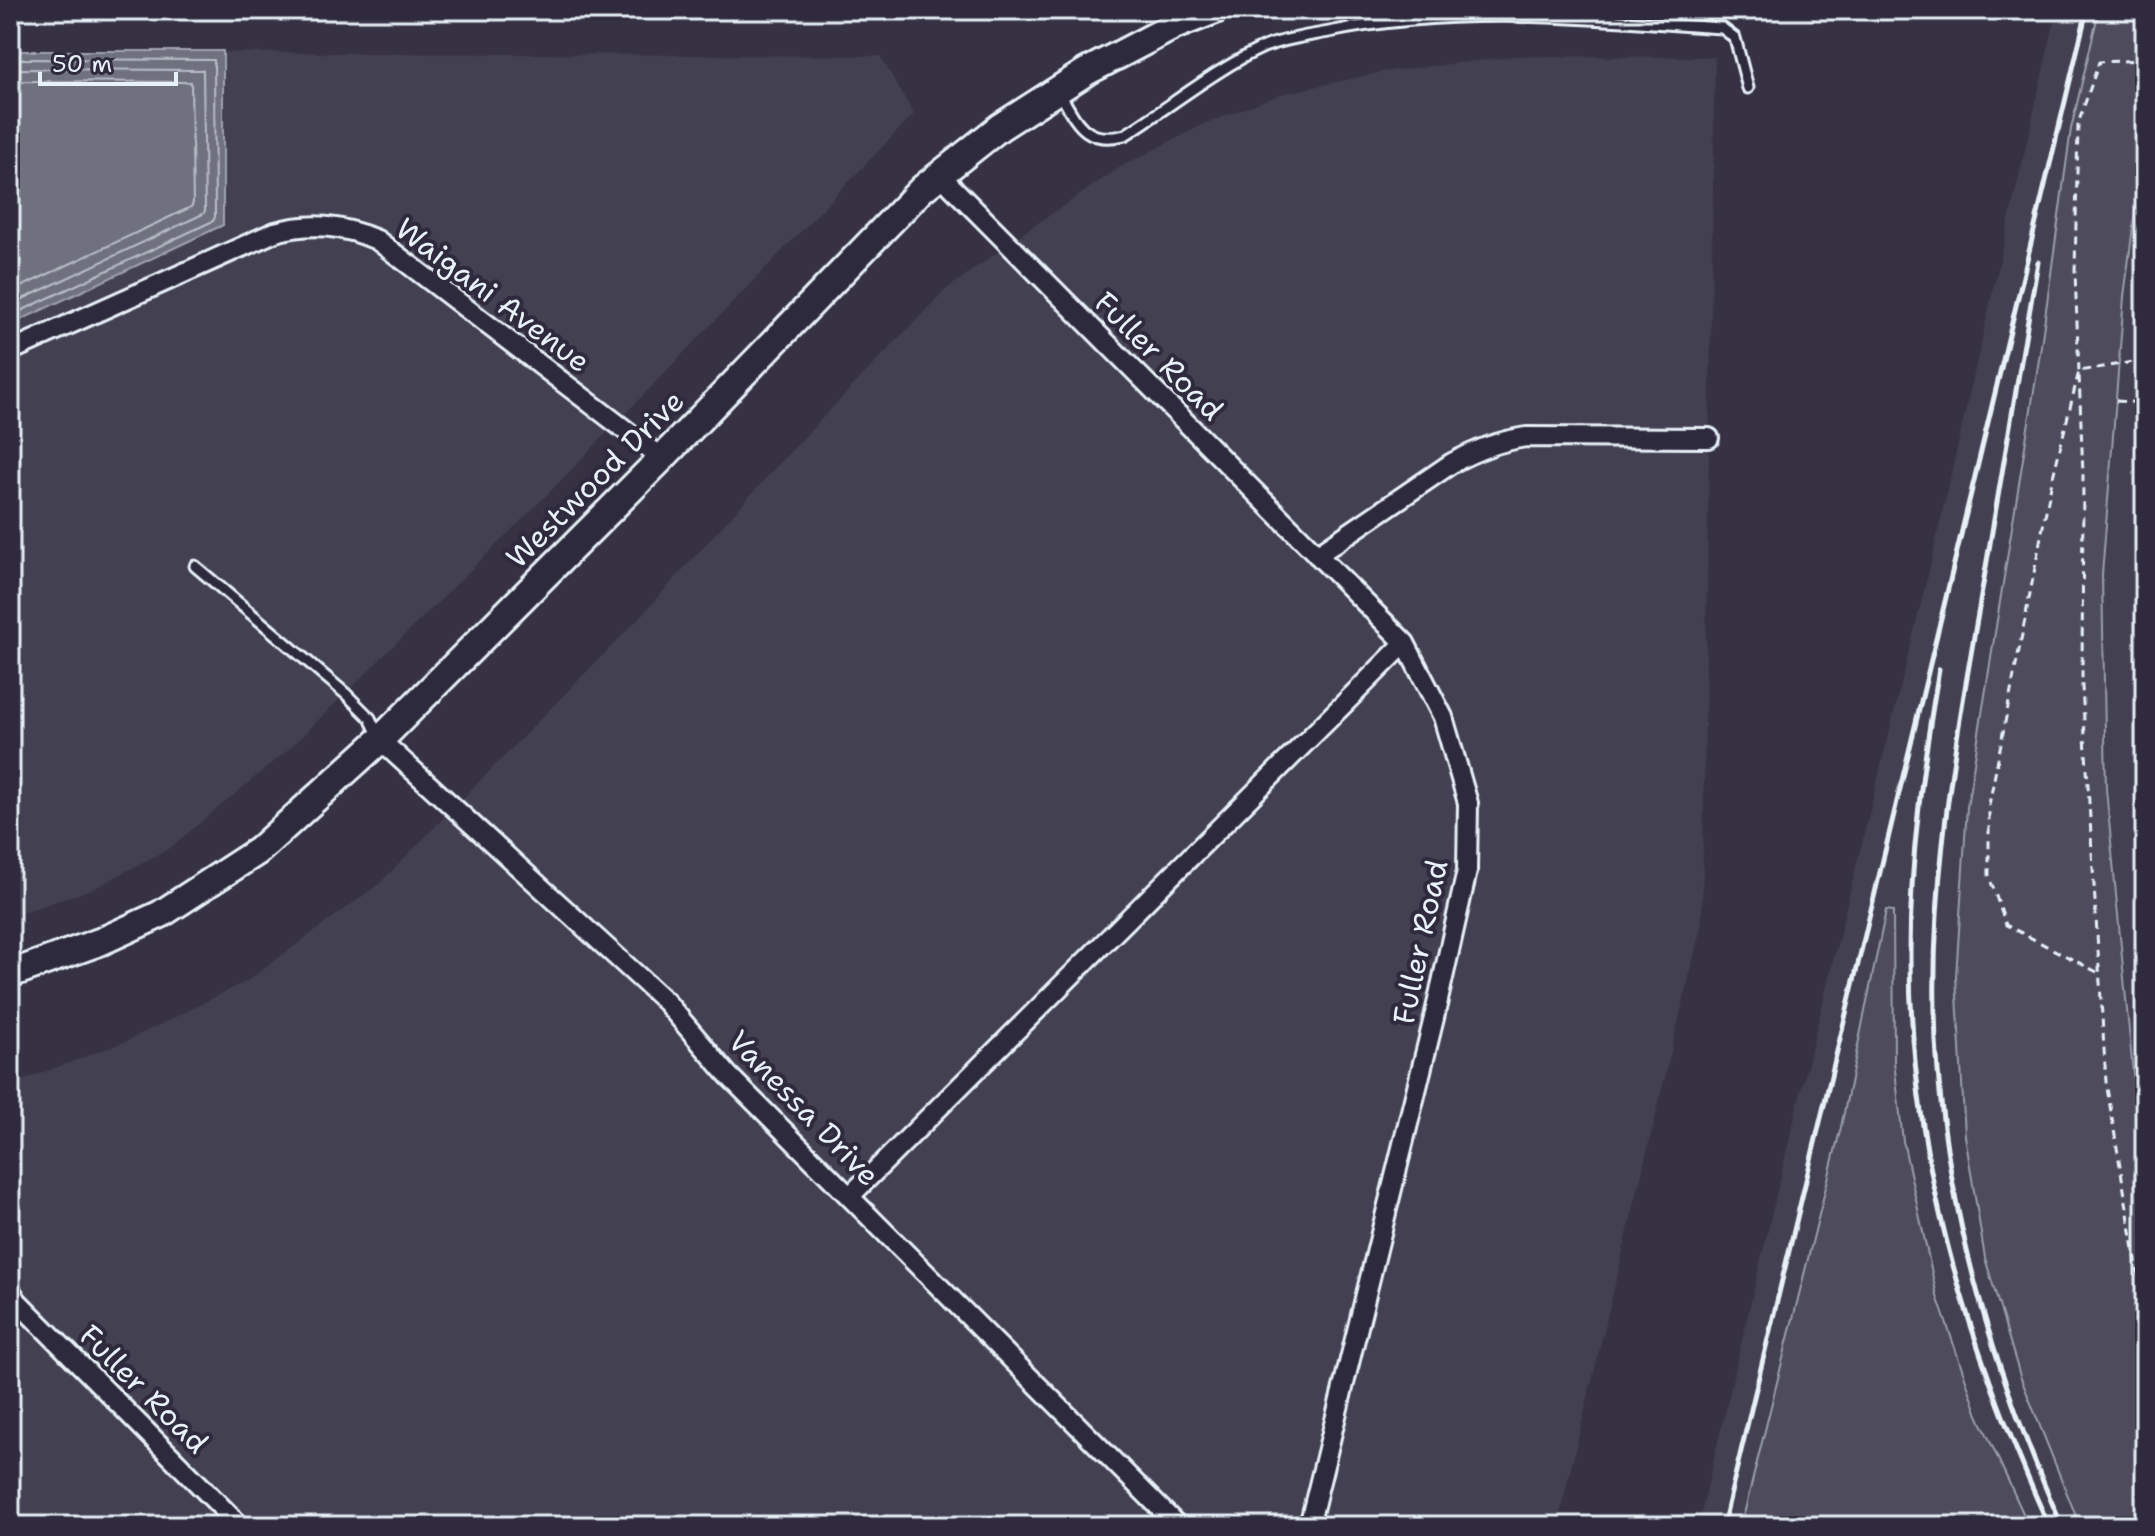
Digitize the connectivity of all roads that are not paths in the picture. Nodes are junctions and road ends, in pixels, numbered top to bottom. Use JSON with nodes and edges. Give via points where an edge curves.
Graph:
{"nodes":[{"id":1,"x":1215,"y":10,"type":"edge"},
{"id":2,"x":1748,"y":88,"type":"dead end"},
{"id":3,"x":1058,"y":90,"type":"junction"},
{"id":4,"x":940,"y":175,"type":"junction"},
{"id":5,"x":10,"y":351,"type":"edge"},
{"id":6,"x":1709,"y":438,"type":"dead end"},
{"id":7,"x":662,"y":458,"type":"junction"},
{"id":8,"x":1317,"y":555,"type":"junction"},
{"id":9,"x":195,"y":566,"type":"dead end"},
{"id":10,"x":1405,"y":643,"type":"junction"},
{"id":11,"x":380,"y":740,"type":"junction"},
{"id":12,"x":10,"y":974,"type":"edge"},
{"id":13,"x":850,"y":1196,"type":"junction"},
{"id":14,"x":10,"y":1290,"type":"edge"},
{"id":15,"x":240,"y":1526,"type":"edge"},
{"id":16,"x":1178,"y":1526,"type":"edge"},
{"id":17,"x":1309,"y":1526,"type":"edge"}],
"edges":[{"from":1,"to":3,"type":"main road","name":"Westwood Drive","via":[[1174,26]]},
{"from":2,"to":3,"type":"lane","via":[[1735,38],[1722,28],[1535,16],[1374,22],[1265,46],[1125,135],[1107,139],[1095,137],[1076,121]]},
{"from":3,"to":4,"type":"main road","name":"Westwood Drive"},
{"from":4,"to":7,"type":"main road","name":"Westwood Drive"},
{"from":4,"to":8,"type":"street","name":"Fuller Road"},
{"from":5,"to":7,"type":"street","name":"Waigani Avenue","via":[[275,232],[336,226],[377,240]]},
{"from":6,"to":8,"type":"street","via":[[1503,441],[1452,463]]},
{"from":7,"to":11,"type":"main road","name":"Westwood Drive"},
{"from":8,"to":10,"type":"street","name":"Fuller Road"},
{"from":9,"to":11,"type":"lane","via":[[346,694],[370,718]]},
{"from":10,"to":13,"type":"street"},
{"from":10,"to":17,"type":"street","name":"Fuller Road","via":[[1443,717],[1468,803],[1467,871]]},
{"from":11,"to":12,"type":"main road","name":"Westwood Drive","via":[[258,851],[161,914]]},
{"from":11,"to":13,"type":"street","name":"Vanessa Drive","via":[[666,1002],[728,1075]]},
{"from":13,"to":16,"type":"street","name":"Vanessa Drive"},
{"from":14,"to":15,"type":"street","name":"Fuller Road"}]}
